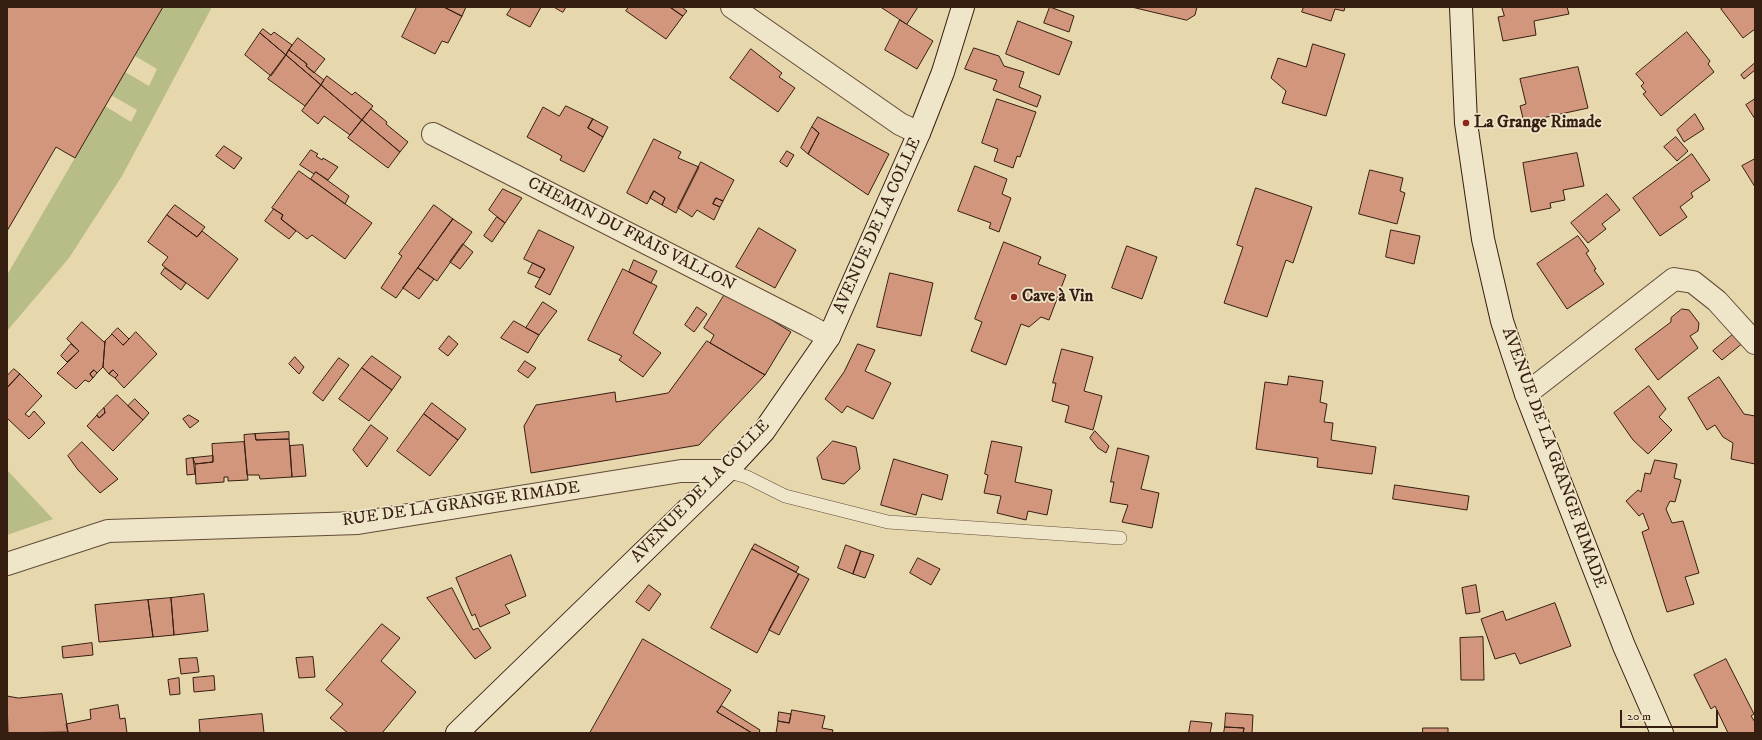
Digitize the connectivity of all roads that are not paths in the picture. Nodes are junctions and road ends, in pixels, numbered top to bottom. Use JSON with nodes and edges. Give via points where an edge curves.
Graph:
{"nodes":[{"id":1,"x":732,"y":7,"type":"edge"},
{"id":2,"x":963,"y":7,"type":"edge"},
{"id":3,"x":1462,"y":7,"type":"edge"},
{"id":4,"x":919,"y":133,"type":"junction"},
{"id":5,"x":433,"y":134,"type":"dead end"},
{"id":6,"x":829,"y":337,"type":"junction"},
{"id":7,"x":1755,"y":343,"type":"edge"},
{"id":8,"x":1526,"y":394,"type":"junction"},
{"id":9,"x":727,"y":471,"type":"junction"},
{"id":10,"x":1120,"y":538,"type":"dead end"},
{"id":11,"x":7,"y":564,"type":"edge"},
{"id":12,"x":457,"y":733,"type":"edge"},
{"id":13,"x":1662,"y":733,"type":"edge"}],
"edges":[{"from":1,"to":4,"type":"street","via":[[900,124]]},
{"from":2,"to":4,"type":"street","name":"AVENUE DE LA COLLE","via":[[943,72]]},
{"from":3,"to":8,"type":"street","name":"AVENUE DE LA GRANGE RIMADE","via":[[1466,123],[1483,239],[1502,320]]},
{"from":4,"to":6,"type":"street","name":"AVENUE DE LA COLLE"},
{"from":5,"to":6,"type":"street","name":"CHEMIN DU FRAIS VALLON"},
{"from":6,"to":9,"type":"street","name":"AVENUE DE LA COLLE","via":[[764,431]]},
{"from":7,"to":8,"type":"street","via":[[1717,301],[1693,282],[1674,279]]},
{"from":8,"to":13,"type":"street","name":"AVENUE DE LA GRANGE RIMADE","via":[[1624,646]]},
{"from":9,"to":10,"type":"lane","via":[[747,477],[785,496],[888,522]]},
{"from":9,"to":11,"type":"street","name":"RUE DE LA GRANGE RIMADE","via":[[681,471],[358,524],[108,530]]},
{"from":9,"to":12,"type":"street","name":"AVENUE DE LA COLLE"}]}
